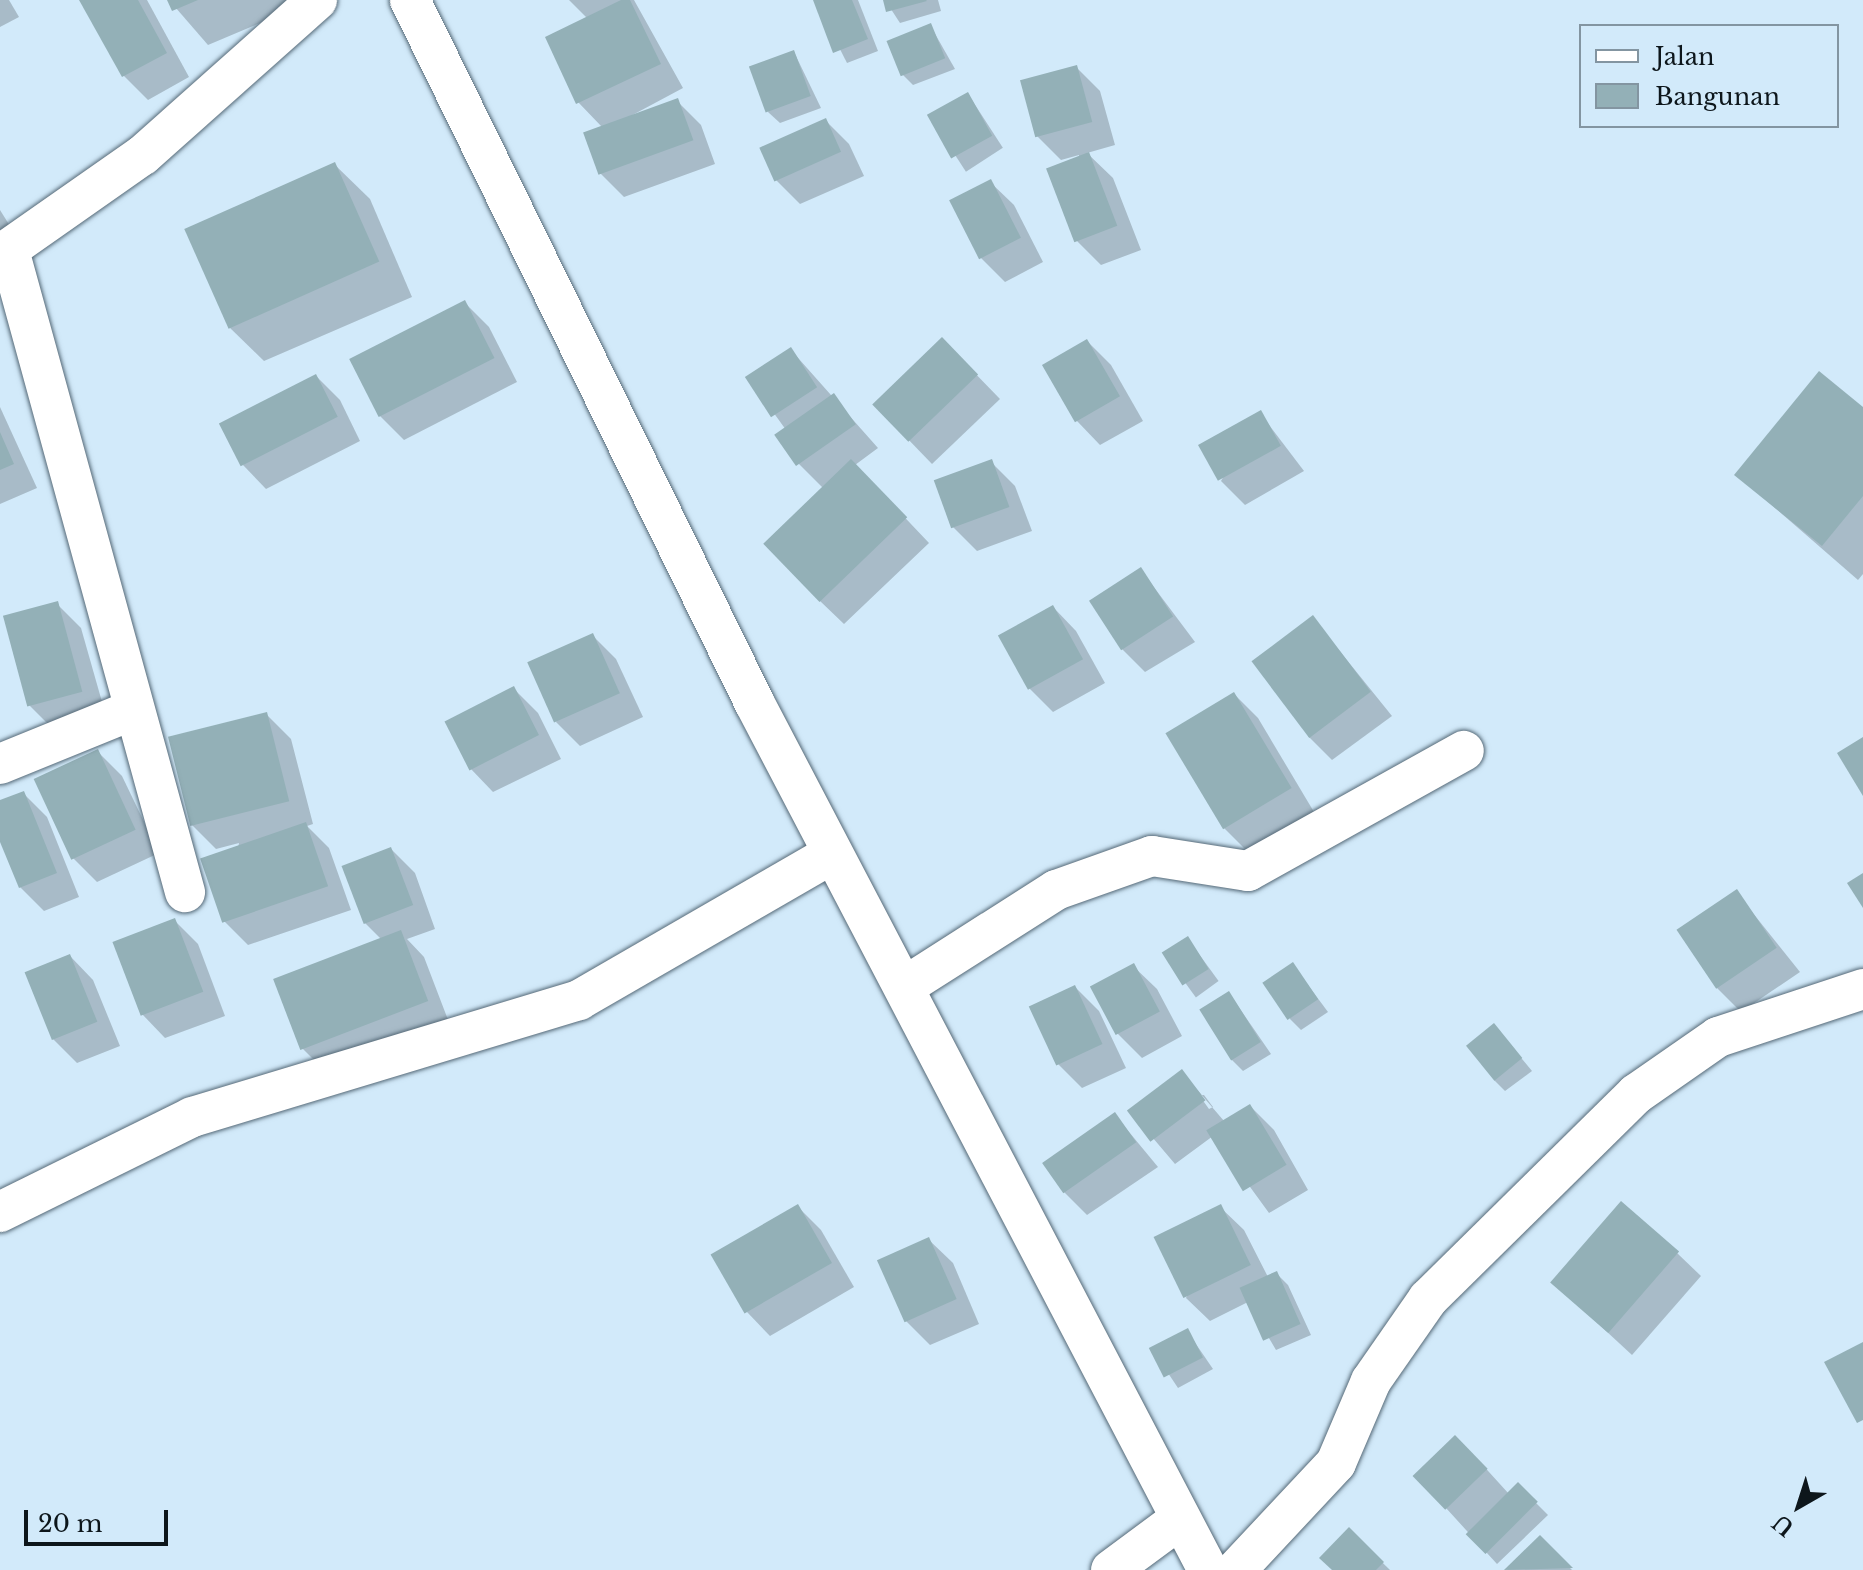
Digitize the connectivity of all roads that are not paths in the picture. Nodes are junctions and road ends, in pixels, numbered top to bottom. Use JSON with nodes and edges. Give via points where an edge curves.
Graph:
{"nodes":[{"id":1,"x":317,"y":0,"type":"edge"},
{"id":2,"x":410,"y":0,"type":"edge"},
{"id":3,"x":5,"y":252,"type":"edge"},
{"id":4,"x":133,"y":710,"type":"junction"},
{"id":5,"x":1464,"y":751,"type":"dead end"},
{"id":6,"x":0,"y":764,"type":"edge"},
{"id":7,"x":832,"y":854,"type":"junction"},
{"id":8,"x":185,"y":892,"type":"dead end"},
{"id":9,"x":907,"y":985,"type":"junction"},
{"id":10,"x":1863,"y":989,"type":"edge"},
{"id":11,"x":0,"y":1212,"type":"edge"},
{"id":12,"x":1180,"y":1519,"type":"junction"},
{"id":13,"x":1111,"y":1570,"type":"edge"},
{"id":14,"x":1208,"y":1570,"type":"edge"},
{"id":15,"x":1236,"y":1570,"type":"edge"}],
"edges":[{"from":1,"to":3,"type":"street","via":[[143,155]]},
{"from":2,"to":7,"type":"street"},
{"from":3,"to":4,"type":"street"},
{"from":4,"to":6,"type":"street"},
{"from":4,"to":8,"type":"street"},
{"from":5,"to":9,"type":"street","via":[[1248,871],[1152,856],[1056,890]]},
{"from":7,"to":9,"type":"street"},
{"from":7,"to":11,"type":"street","via":[[579,1000],[204,1113]]},
{"from":9,"to":12,"type":"street"},
{"from":10,"to":15,"type":"street","via":[[1718,1037],[1636,1094],[1428,1299],[1371,1381],[1336,1463]]},
{"from":12,"to":13,"type":"street"},
{"from":12,"to":14,"type":"street"}]}
